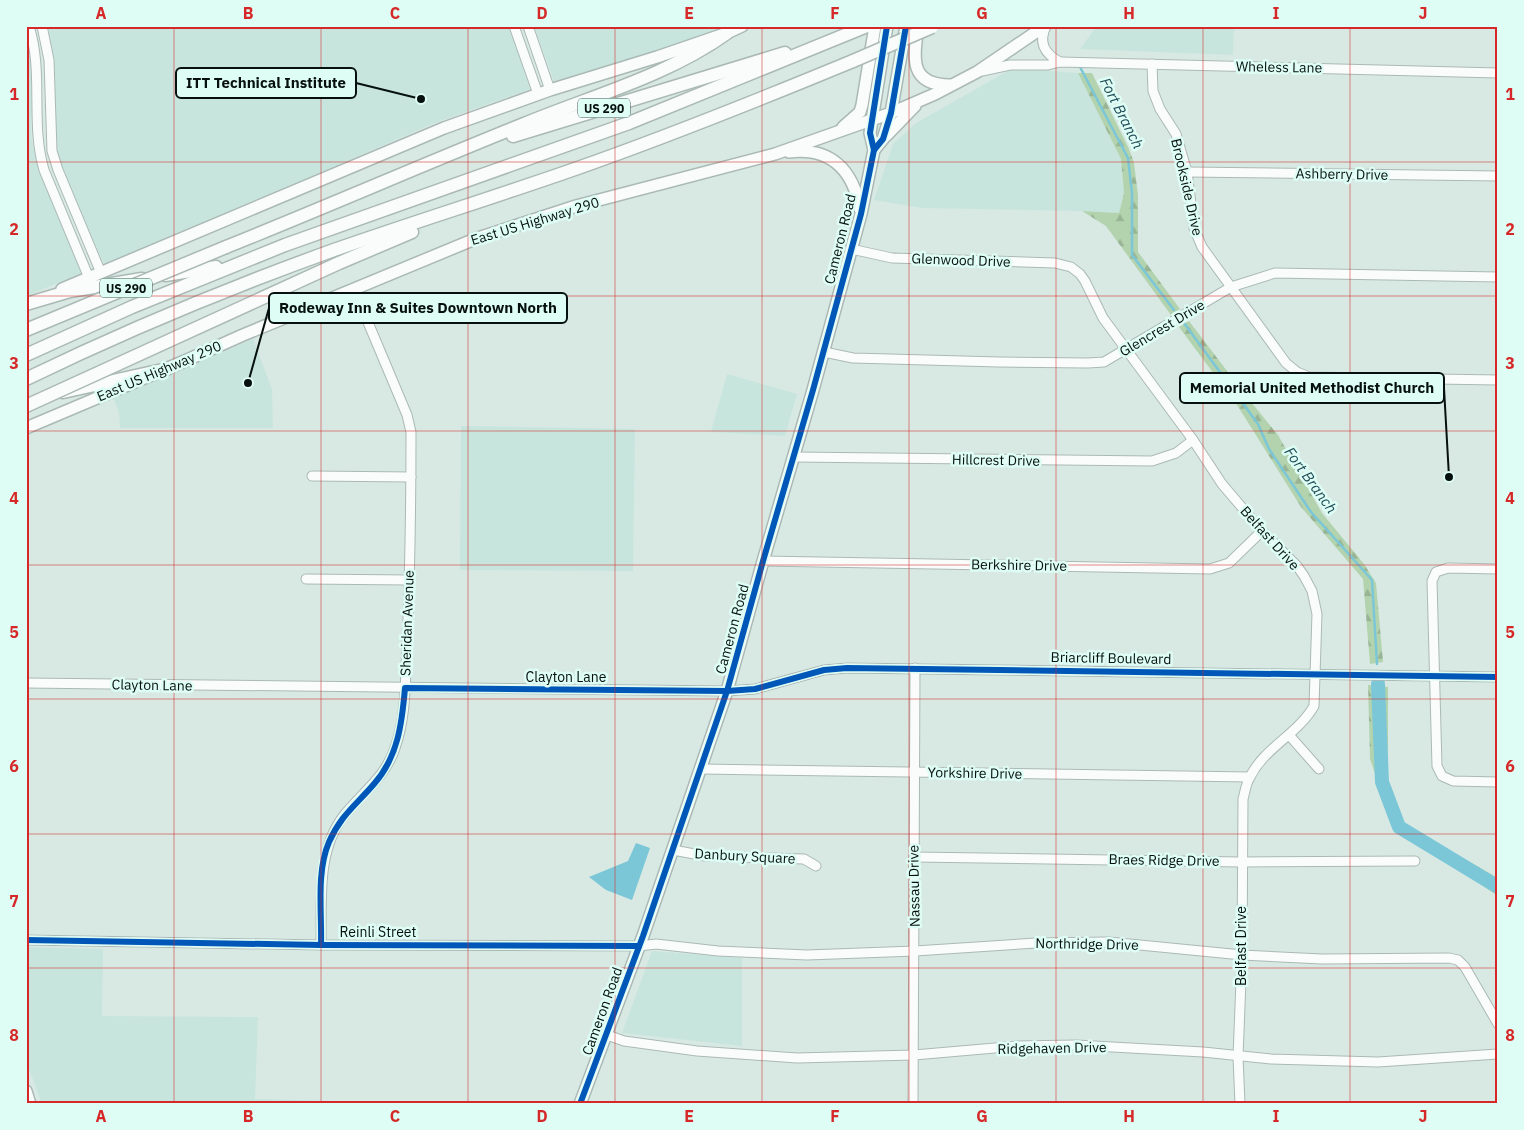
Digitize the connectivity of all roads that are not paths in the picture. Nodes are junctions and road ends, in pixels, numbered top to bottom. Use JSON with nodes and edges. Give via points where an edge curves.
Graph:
{"nodes":[{"id":1,"x":29,"y":26,"type":"edge"},
{"id":2,"x":42,"y":26,"type":"edge"},
{"id":3,"x":514,"y":26,"type":"edge"},
{"id":4,"x":528,"y":26,"type":"edge"},
{"id":5,"x":742,"y":26,"type":"edge"},
{"id":6,"x":875,"y":26,"type":"edge"},
{"id":7,"x":886,"y":26,"type":"edge"},
{"id":8,"x":906,"y":26,"type":"edge"},
{"id":9,"x":918,"y":26,"type":"edge"},
{"id":10,"x":1045,"y":26,"type":"edge"},
{"id":11,"x":933,"y":27,"type":"edge"},
{"id":12,"x":862,"y":28,"type":"edge"},
{"id":13,"x":727,"y":33,"type":"junction"},
{"id":14,"x":821,"y":44,"type":"junction"},
{"id":15,"x":1060,"y":62,"type":"junction"},
{"id":16,"x":1152,"y":64,"type":"junction"},
{"id":17,"x":977,"y":72,"type":"junction"},
{"id":18,"x":1498,"y":73,"type":"edge"},
{"id":19,"x":954,"y":85,"type":"junction"},
{"id":20,"x":550,"y":90,"type":"junction"},
{"id":21,"x":538,"y":94,"type":"junction"},
{"id":22,"x":919,"y":102,"type":"junction"},
{"id":23,"x":50,"y":111,"type":"junction"},
{"id":24,"x":891,"y":113,"type":"junction"},
{"id":25,"x":36,"y":115,"type":"junction"},
{"id":26,"x":872,"y":120,"type":"junction"},
{"id":27,"x":840,"y":130,"type":"junction"},
{"id":28,"x":883,"y":139,"type":"junction"},
{"id":29,"x":874,"y":150,"type":"junction"},
{"id":30,"x":775,"y":154,"type":"junction"},
{"id":31,"x":1187,"y":172,"type":"junction"},
{"id":32,"x":1498,"y":176,"type":"edge"},
{"id":33,"x":62,"y":179,"type":"junction"},
{"id":34,"x":390,"y":180,"type":"junction"},
{"id":35,"x":50,"y":185,"type":"junction"},
{"id":36,"x":496,"y":195,"type":"junction"},
{"id":37,"x":861,"y":214,"type":"junction"},
{"id":38,"x":851,"y":250,"type":"junction"},
{"id":39,"x":246,"y":261,"type":"junction"},
{"id":40,"x":1071,"y":267,"type":"joint"},
{"id":41,"x":101,"y":273,"type":"junction"},
{"id":42,"x":1498,"y":277,"type":"edge"},
{"id":43,"x":90,"y":278,"type":"junction"},
{"id":44,"x":1231,"y":287,"type":"junction"},
{"id":45,"x":354,"y":289,"type":"junction"},
{"id":46,"x":26,"y":304,"type":"edge"},
{"id":47,"x":26,"y":330,"type":"edge"},
{"id":48,"x":1126,"y":350,"type":"junction"},
{"id":49,"x":824,"y":352,"type":"junction"},
{"id":50,"x":26,"y":355,"type":"edge"},
{"id":51,"x":167,"y":369,"type":"junction"},
{"id":52,"x":26,"y":379,"type":"edge"},
{"id":53,"x":1498,"y":380,"type":"edge"},
{"id":54,"x":26,"y":398,"type":"edge"},
{"id":55,"x":26,"y":406,"type":"edge"},
{"id":56,"x":26,"y":428,"type":"edge"},
{"id":57,"x":1193,"y":440,"type":"junction"},
{"id":58,"x":794,"y":457,"type":"junction"},
{"id":59,"x":312,"y":476,"type":"dead end"},
{"id":60,"x":411,"y":477,"type":"junction"},
{"id":61,"x":1262,"y":531,"type":"junction"},
{"id":62,"x":763,"y":561,"type":"junction"},
{"id":63,"x":1498,"y":569,"type":"edge"},
{"id":64,"x":306,"y":578,"type":"dead end"},
{"id":65,"x":410,"y":580,"type":"junction"},
{"id":66,"x":915,"y":668,"type":"junction"},
{"id":67,"x":1316,"y":674,"type":"junction"},
{"id":68,"x":1435,"y":675,"type":"junction"},
{"id":69,"x":1498,"y":677,"type":"edge"},
{"id":70,"x":26,"y":683,"type":"edge"},
{"id":71,"x":405,"y":688,"type":"junction"},
{"id":72,"x":727,"y":691,"type":"junction"},
{"id":73,"x":1289,"y":735,"type":"junction"},
{"id":74,"x":701,"y":769,"type":"junction"},
{"id":75,"x":1319,"y":770,"type":"dead end"},
{"id":76,"x":914,"y":772,"type":"junction"},
{"id":77,"x":1250,"y":777,"type":"junction"},
{"id":78,"x":1498,"y":782,"type":"edge"},
{"id":79,"x":673,"y":850,"type":"junction"},
{"id":80,"x":914,"y":858,"type":"junction"},
{"id":81,"x":1415,"y":861,"type":"dead end"},
{"id":82,"x":1241,"y":862,"type":"junction"},
{"id":83,"x":816,"y":866,"type":"dead end"},
{"id":84,"x":26,"y":940,"type":"edge"},
{"id":85,"x":321,"y":945,"type":"junction"},
{"id":86,"x":639,"y":946,"type":"junction"},
{"id":87,"x":915,"y":950,"type":"junction"},
{"id":88,"x":1242,"y":954,"type":"junction"},
{"id":89,"x":1498,"y":1024,"type":"edge"},
{"id":90,"x":607,"y":1035,"type":"junction"},
{"id":91,"x":1498,"y":1054,"type":"edge"},
{"id":92,"x":914,"y":1055,"type":"junction"},
{"id":93,"x":1238,"y":1057,"type":"junction"},
{"id":94,"x":26,"y":1091,"type":"edge"},
{"id":95,"x":30,"y":1104,"type":"edge"},
{"id":96,"x":580,"y":1104,"type":"edge"},
{"id":97,"x":913,"y":1104,"type":"edge"},
{"id":98,"x":1240,"y":1104,"type":"edge"}],
"edges":[{"from":1,"to":25,"type":"street","via":[[37,61]]},
{"from":2,"to":23,"type":"street","via":[[49,60]]},
{"from":3,"to":21,"type":"street"},
{"from":4,"to":20,"type":"street"},
{"from":5,"to":13,"type":"main road"},
{"from":6,"to":27,"type":"main road","via":[[862,105],[855,117]]},
{"from":7,"to":26,"type":"main road","name":"Cameron Road"},
{"from":8,"to":24,"type":"main road","name":"Cameron Road"},
{"from":9,"to":19,"type":"main road","via":[[914,60],[920,74],[932,84]]},
{"from":10,"to":15,"type":"street","via":[[1042,44],[1048,55]]},
{"from":10,"to":17,"type":"main road","name":"East US Highway 290"},
{"from":11,"to":36,"type":"highway","bridge":true,"via":[[640,146]]},
{"from":12,"to":14,"type":"highway","number":"US 290"},
{"from":13,"to":20,"type":"main road","via":[[658,58]]},
{"from":13,"to":34,"type":"highway","via":[[710,46],[660,71]]},
{"from":14,"to":34,"type":"highway","number":"US 290","via":[[767,57],[539,128]]},
{"from":14,"to":39,"type":"highway","via":[[629,123]]},
{"from":15,"to":16,"type":"street","name":"Wheless Lane"},
{"from":15,"to":17,"type":"street","name":"Wheless Lane","via":[[1010,65]]},
{"from":16,"to":18,"type":"street","name":"Wheless Lane"},
{"from":16,"to":31,"type":"street","name":"Brookside Drive","via":[[1153,91],[1176,134]]},
{"from":17,"to":19,"type":"main road","name":"East US Highway 290"},
{"from":19,"to":22,"type":"main road","name":"East US Highway 290"},
{"from":20,"to":21,"type":"main road"},
{"from":21,"to":41,"type":"main road","via":[[409,142]]},
{"from":22,"to":24,"type":"main road","name":"East US Highway 290"},
{"from":22,"to":28,"type":"main road"},
{"from":23,"to":25,"type":"street"},
{"from":23,"to":33,"type":"street","via":[[52,151]]},
{"from":24,"to":26,"type":"main road","name":"East US Highway 290"},
{"from":24,"to":28,"type":"main road","name":"Cameron Road"},
{"from":25,"to":35,"type":"street","via":[[40,158]]},
{"from":26,"to":27,"type":"main road","name":"East US Highway 290"},
{"from":26,"to":29,"type":"main road","name":"Cameron Road","via":[[870,133]]},
{"from":27,"to":30,"type":"main road","name":"East US Highway 290"},
{"from":28,"to":29,"type":"main road","name":"Cameron Road"},
{"from":29,"to":37,"type":"main road","name":"Cameron Road"},
{"from":30,"to":37,"type":"main road","via":[[813,152],[834,161],[850,179]]},
{"from":30,"to":45,"type":"main road","name":"East US Highway 290","via":[[521,223],[440,252]]},
{"from":31,"to":32,"type":"street","name":"Ashberry Drive"},
{"from":31,"to":44,"type":"street","name":"Brookside Drive","via":[[1194,228],[1202,247]]},
{"from":33,"to":35,"type":"street"},
{"from":33,"to":41,"type":"street"},
{"from":34,"to":47,"type":"highway","number":"US 290","bridge":true},
{"from":35,"to":43,"type":"street"},
{"from":36,"to":52,"type":"highway","via":[[293,266],[140,328]]},
{"from":36,"to":55,"type":"highway","bridge":true},
{"from":37,"to":38,"type":"main road","name":"Cameron Road"},
{"from":38,"to":40,"type":"street","name":"Glenwood Drive","via":[[892,258],[1055,263]]},
{"from":38,"to":49,"type":"main road","name":"Cameron Road"},
{"from":39,"to":46,"type":"highway","via":[[70,291]]},
{"from":39,"to":50,"type":"highway"},
{"from":40,"to":48,"type":"street","name":"Belfast Drive","via":[[1085,281],[1103,318]]},
{"from":41,"to":43,"type":"main road"},
{"from":42,"to":44,"type":"street","name":"Glencrest Drive","via":[[1275,273]]},
{"from":43,"to":46,"type":"main road"},
{"from":44,"to":48,"type":"street","name":"Glencrest Drive"},
{"from":44,"to":53,"type":"street","name":"Brookside Drive","via":[[1286,363],[1310,377]]},
{"from":45,"to":51,"type":"main road","name":"East US Highway 290"},
{"from":45,"to":60,"type":"street","name":"Sheridan Avenue","via":[[410,421]]},
{"from":48,"to":49,"type":"street","name":"Glencrest Drive","via":[[1104,362],[1088,363],[853,358]]},
{"from":48,"to":57,"type":"street","name":"Belfast Drive"},
{"from":49,"to":58,"type":"main road","name":"Cameron Road"},
{"from":51,"to":54,"type":"highway"},
{"from":51,"to":56,"type":"main road","name":"East US Highway 290"},
{"from":57,"to":58,"type":"street","name":"Hillcrest Drive","via":[[1176,453],[1152,461]]},
{"from":57,"to":61,"type":"street","name":"Belfast Drive","via":[[1222,484]]},
{"from":58,"to":62,"type":"main road","name":"Cameron Road"},
{"from":59,"to":60,"type":"street"},
{"from":60,"to":65,"type":"street","name":"Sheridan Avenue"},
{"from":61,"to":62,"type":"street","name":"Berkshire Drive","via":[[1229,563],[1210,569]]},
{"from":61,"to":67,"type":"street","name":"Belfast Drive","via":[[1297,566],[1312,591],[1317,614]]},
{"from":62,"to":72,"type":"main road","name":"Cameron Road"},
{"from":63,"to":68,"type":"street","via":[[1448,568],[1436,572],[1432,581]]},
{"from":64,"to":65,"type":"street"},
{"from":65,"to":71,"type":"street","name":"Sheridan Avenue"},
{"from":66,"to":67,"type":"street","name":"Briarcliff Boulevard"},
{"from":66,"to":72,"type":"street","name":"Briarcliff Boulevard","via":[[824,670],[755,689]]},
{"from":66,"to":76,"type":"street","name":"Nassau Drive"},
{"from":67,"to":68,"type":"street","name":"Briarcliff Boulevard"},
{"from":67,"to":73,"type":"street","name":"Belfast Drive","via":[[1314,706],[1308,717]]},
{"from":68,"to":69,"type":"street","name":"Briarcliff Boulevard"},
{"from":68,"to":78,"type":"street","via":[[1437,766],[1442,776],[1453,781]]},
{"from":70,"to":71,"type":"street","name":"Clayton Lane"},
{"from":71,"to":72,"type":"street","name":"Clayton Lane"},
{"from":71,"to":85,"type":"street","name":"Sheridan Avenue","via":[[395,749],[385,770],[344,816],[328,844],[322,880]]},
{"from":72,"to":74,"type":"main road","name":"Cameron Road"},
{"from":73,"to":75,"type":"street"},
{"from":73,"to":77,"type":"street","name":"Belfast Drive","via":[[1264,756]]},
{"from":74,"to":76,"type":"street","name":"Yorkshire Drive"},
{"from":74,"to":79,"type":"main road","name":"Cameron Road"},
{"from":76,"to":77,"type":"street","name":"Yorkshire Drive"},
{"from":76,"to":80,"type":"street","name":"Nassau Drive"},
{"from":77,"to":82,"type":"street","name":"Belfast Drive","via":[[1242,799]]},
{"from":79,"to":83,"type":"street","name":"Danbury Square","via":[[705,856],[804,859]]},
{"from":79,"to":86,"type":"main road","name":"Cameron Road"},
{"from":80,"to":82,"type":"street","name":"Braes Ridge Drive"},
{"from":80,"to":87,"type":"street","name":"Nassau Drive"},
{"from":81,"to":82,"type":"street","name":"Braes Ridge Drive"},
{"from":82,"to":88,"type":"street","name":"Belfast Drive"},
{"from":84,"to":85,"type":"street","name":"Reinli Street"},
{"from":85,"to":86,"type":"street","name":"Reinli Street"},
{"from":86,"to":87,"type":"street","name":"Northridge Drive","via":[[656,944],[718,951],[807,954]]},
{"from":86,"to":90,"type":"main road","name":"Cameron Road"},
{"from":87,"to":88,"type":"street","name":"Northridge Drive","via":[[1036,942],[1109,942]]},
{"from":87,"to":92,"type":"street","name":"Nassau Drive"},
{"from":88,"to":89,"type":"street","name":"Northridge Drive","via":[[1322,959],[1458,960]]},
{"from":88,"to":93,"type":"street","name":"Belfast Drive"},
{"from":90,"to":92,"type":"street","name":"Ridgehaven Drive","via":[[624,1041],[697,1051],[797,1058]]},
{"from":90,"to":96,"type":"main road","name":"Cameron Road"},
{"from":91,"to":93,"type":"street","name":"Ridgehaven Drive","via":[[1378,1062]]},
{"from":92,"to":93,"type":"street","name":"Ridgehaven Drive","via":[[1018,1046],[1076,1045]]},
{"from":92,"to":97,"type":"street","name":"Nassau Drive"},
{"from":93,"to":98,"type":"street","name":"Belfast Drive"},
{"from":94,"to":95,"type":"main road"}]}
